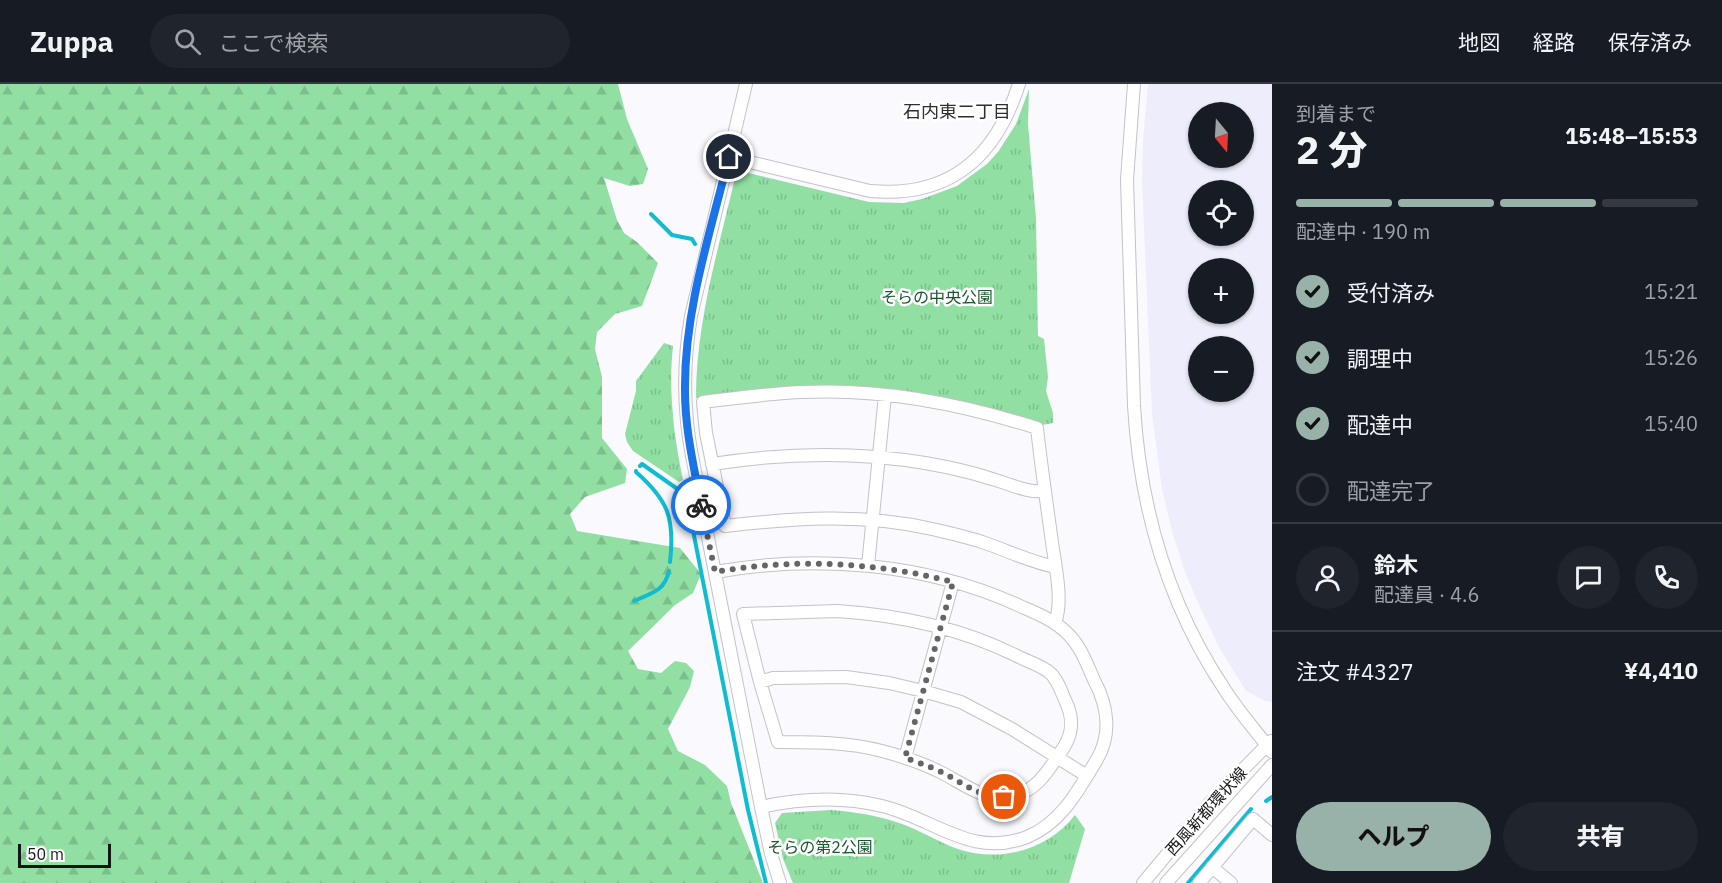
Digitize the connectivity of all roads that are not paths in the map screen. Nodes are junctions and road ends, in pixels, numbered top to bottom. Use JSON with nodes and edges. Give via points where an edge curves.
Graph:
{"nodes":[{"id":1,"x":746,"y":84,"type":"edge"},
{"id":2,"x":1019,"y":84,"type":"edge"},
{"id":3,"x":1134,"y":84,"type":"edge"},
{"id":4,"x":729,"y":157,"type":"junction"},
{"id":5,"x":885,"y":395,"type":"junction"},
{"id":6,"x":879,"y":456,"type":"junction"},
{"id":7,"x":712,"y":464,"type":"junction"},
{"id":8,"x":1045,"y":491,"type":"junction"},
{"id":9,"x":873,"y":519,"type":"junction"},
{"id":10,"x":868,"y":566,"type":"junction"},
{"id":11,"x":1055,"y":567,"type":"junction"},
{"id":12,"x":715,"y":572,"type":"junction"},
{"id":13,"x":953,"y":582,"type":"junction"},
{"id":14,"x":1055,"y":623,"type":"junction"},
{"id":15,"x":942,"y":627,"type":"junction"},
{"id":16,"x":760,"y":682,"type":"junction"},
{"id":17,"x":923,"y":691,"type":"junction"},
{"id":18,"x":1270,"y":746,"type":"edge"},
{"id":19,"x":1057,"y":757,"type":"junction"},
{"id":20,"x":905,"y":758,"type":"junction"},
{"id":21,"x":1272,"y":765,"type":"edge"},
{"id":22,"x":1087,"y":776,"type":"junction"},
{"id":23,"x":761,"y":807,"type":"junction"},
{"id":24,"x":1272,"y":835,"type":"edge"},
{"id":25,"x":1212,"y":867,"type":"junction"},
{"id":26,"x":780,"y":883,"type":"edge"},
{"id":27,"x":1143,"y":883,"type":"edge"},
{"id":28,"x":1166,"y":883,"type":"edge"},
{"id":29,"x":1199,"y":883,"type":"edge"},
{"id":30,"x":1231,"y":883,"type":"edge"}],
"edges":[{"from":1,"to":4,"type":"street"},
{"from":2,"to":4,"type":"street","via":[[1008,116],[984,150],[952,177],[919,189],[870,191]]},
{"from":3,"to":18,"type":"street","via":[[1127,180],[1134,406],[1144,493],[1161,559],[1185,618],[1224,689]]},
{"from":4,"to":12,"type":"street","via":[[691,316],[685,376],[689,439]]},
{"from":5,"to":6,"type":"street"},
{"from":5,"to":7,"type":"street","via":[[805,392],[704,402]]},
{"from":5,"to":8,"type":"street","via":[[980,411],[1037,428]]},
{"from":6,"to":7,"type":"street","via":[[786,456]]},
{"from":6,"to":8,"type":"street","via":[[990,478],[1034,492]]},
{"from":6,"to":9,"type":"street"},
{"from":7,"to":9,"type":"street","via":[[725,526],[804,518]]},
{"from":8,"to":11,"type":"street"},
{"from":9,"to":10,"type":"street"},
{"from":9,"to":11,"type":"street","via":[[982,542]]},
{"from":10,"to":12,"type":"street","via":[[807,564]]},
{"from":10,"to":13,"type":"street"},
{"from":11,"to":14,"type":"street","via":[[1059,612]]},
{"from":12,"to":23,"type":"street"},
{"from":13,"to":14,"type":"street"},
{"from":13,"to":15,"type":"street"},
{"from":14,"to":22,"type":"street","via":[[1076,645],[1100,691],[1106,712],[1102,748]]},
{"from":15,"to":16,"type":"street","via":[[890,616],[837,611],[743,614]]},
{"from":15,"to":17,"type":"street"},
{"from":15,"to":19,"type":"street","via":[[1001,648],[1052,675],[1072,721],[1071,734]]},
{"from":16,"to":17,"type":"street","via":[[773,678],[846,677]]},
{"from":16,"to":20,"type":"street","via":[[778,742],[844,744]]},
{"from":17,"to":19,"type":"street","via":[[961,702]]},
{"from":17,"to":20,"type":"street"},
{"from":18,"to":27,"type":"street","name":"西風新都環状線","via":[[1209,804]]},
{"from":19,"to":20,"type":"street","via":[[1031,788],[996,797],[979,793],[942,772]]},
{"from":19,"to":22,"type":"street"},
{"from":21,"to":28,"type":"street","name":"西風新都環状線"},
{"from":22,"to":23,"type":"street","via":[[1065,810],[1051,823],[1028,837],[1001,843],[969,841],[903,812],[865,802],[814,799]]},
{"from":23,"to":26,"type":"street"},
{"from":24,"to":25,"type":"street","via":[[1253,819]]},
{"from":25,"to":29,"type":"street"},
{"from":25,"to":30,"type":"street"}]}
